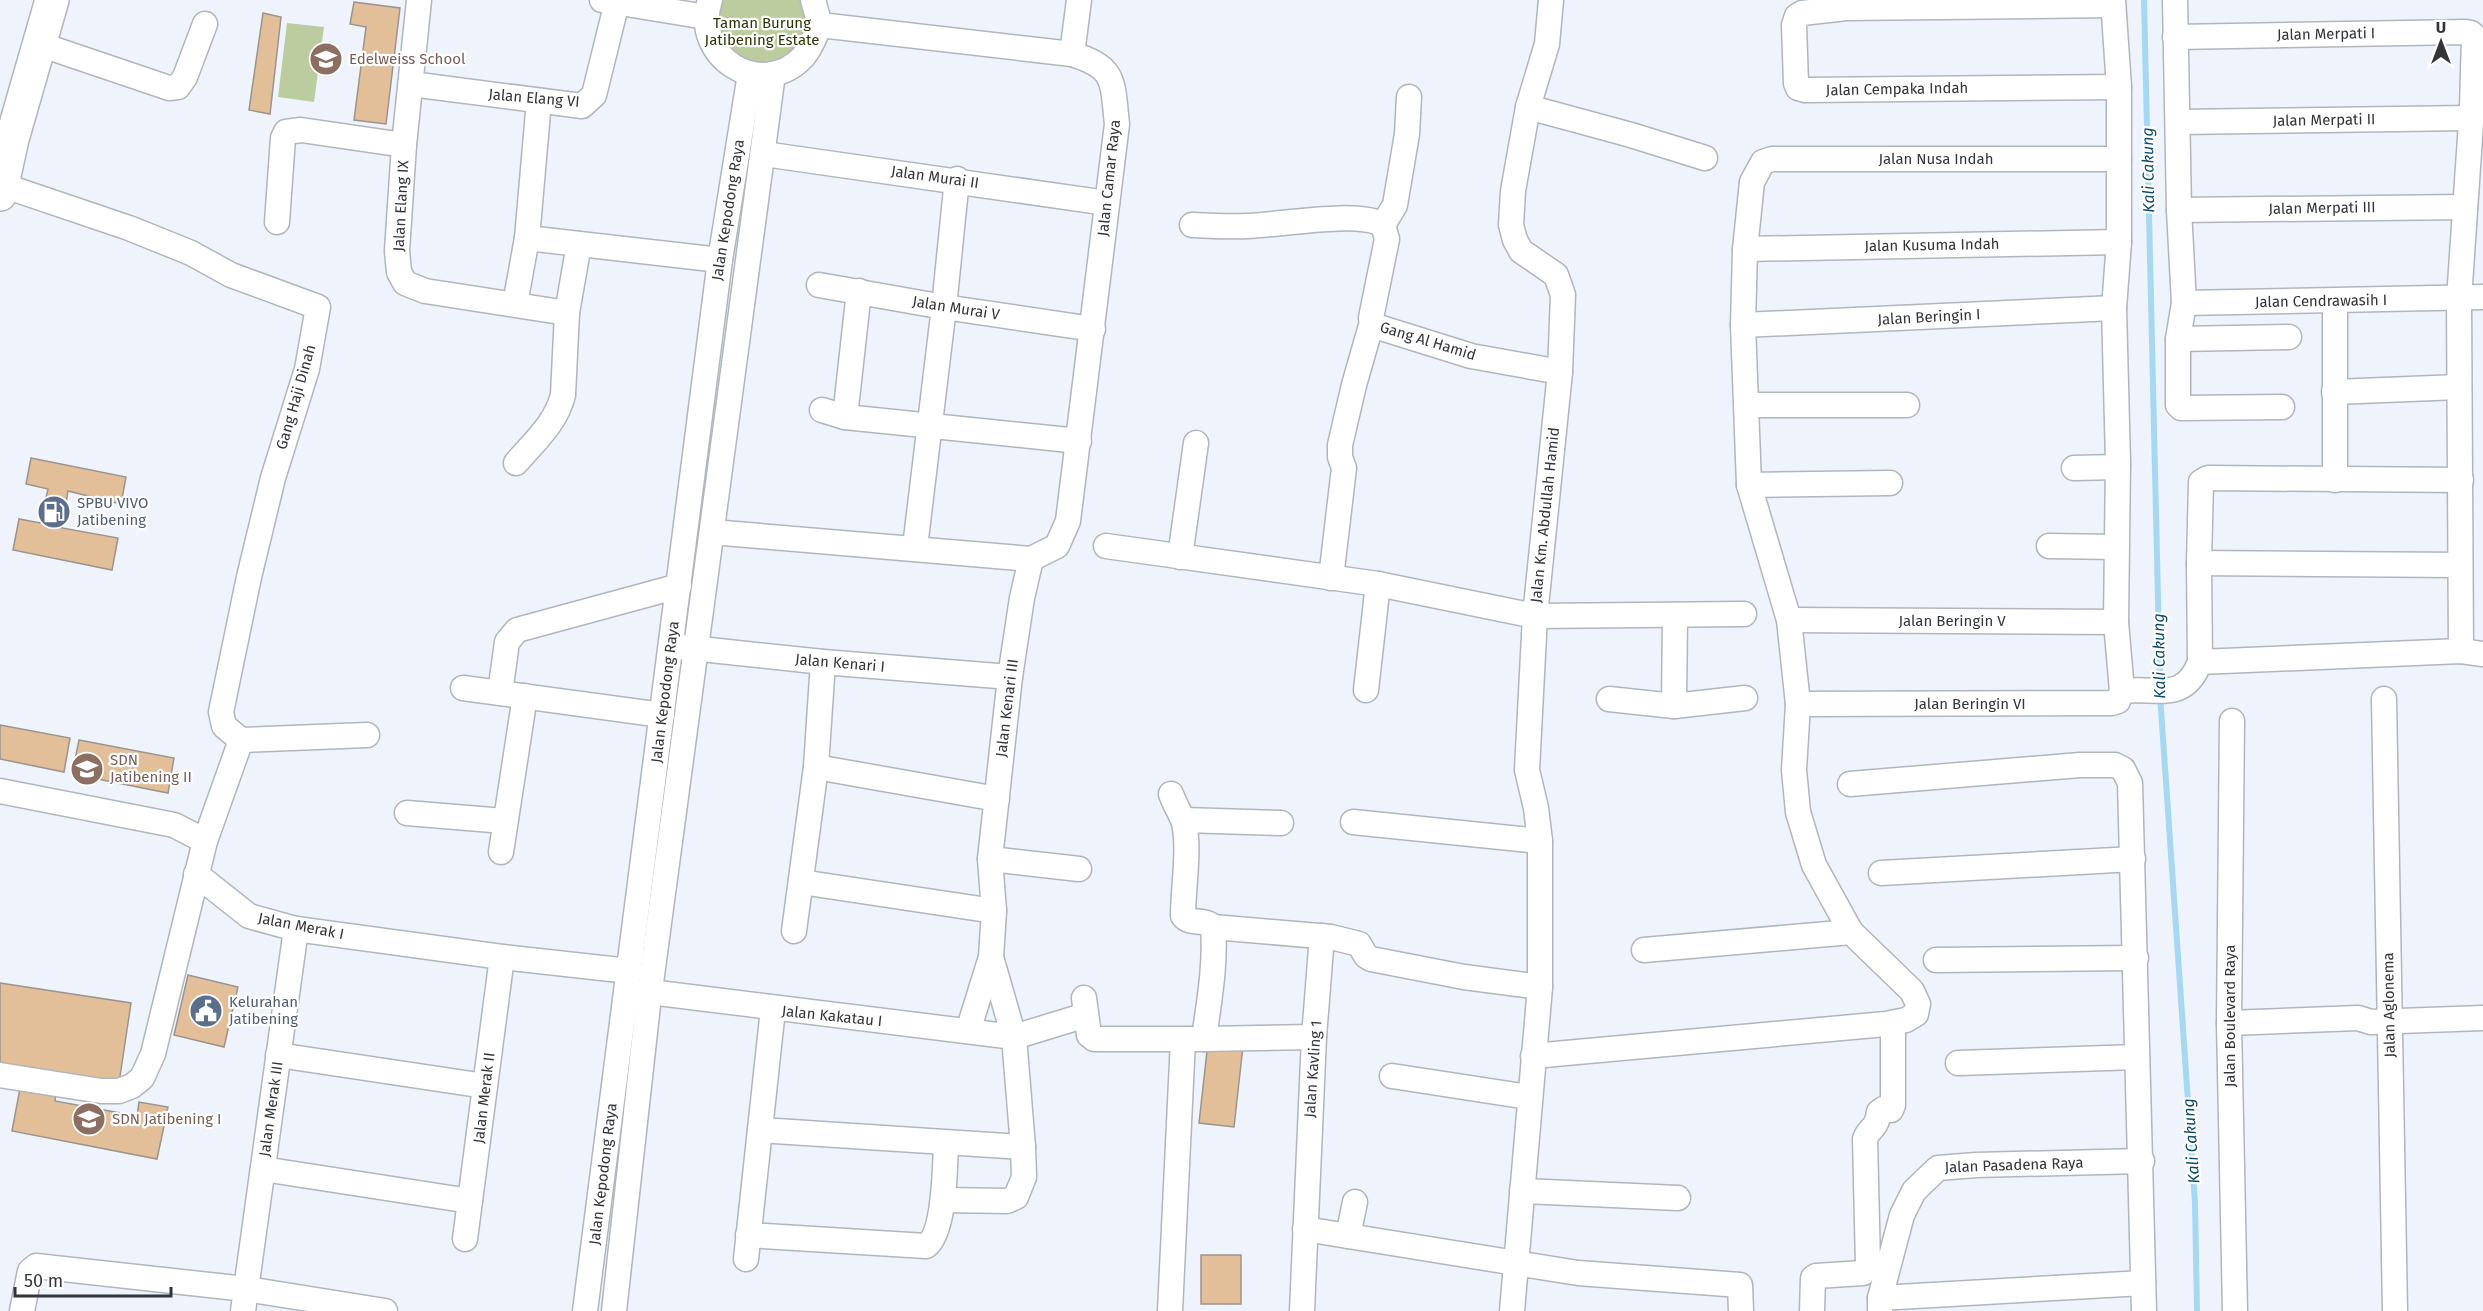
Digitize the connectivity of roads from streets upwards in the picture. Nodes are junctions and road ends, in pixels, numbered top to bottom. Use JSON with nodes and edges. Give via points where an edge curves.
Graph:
{"nodes":[{"id":1,"x":52,"y":0,"type":"edge"},
{"id":2,"x":418,"y":0,"type":"edge"},
{"id":3,"x":813,"y":0,"type":"edge"},
{"id":4,"x":1079,"y":0,"type":"edge"},
{"id":5,"x":1551,"y":0,"type":"edge"},
{"id":6,"x":2175,"y":0,"type":"edge"},
{"id":7,"x":610,"y":1,"type":"edge"},
{"id":8,"x":2113,"y":2,"type":"edge"},
{"id":9,"x":708,"y":8,"type":"edge"},
{"id":10,"x":205,"y":24,"type":"dead end"},
{"id":11,"x":820,"y":25,"type":"junction"},
{"id":12,"x":2175,"y":37,"type":"junction"},
{"id":13,"x":39,"y":44,"type":"junction"},
{"id":14,"x":1072,"y":54,"type":"junction"},
{"id":15,"x":762,"y":74,"type":"junction"},
{"id":16,"x":411,"y":84,"type":"junction"},
{"id":17,"x":2119,"y":87,"type":"junction"},
{"id":18,"x":1409,"y":97,"type":"dead end"},
{"id":19,"x":538,"y":101,"type":"junction"},
{"id":20,"x":1528,"y":107,"type":"junction"},
{"id":21,"x":2475,"y":111,"type":"edge"},
{"id":22,"x":2178,"y":122,"type":"junction"},
{"id":23,"x":404,"y":145,"type":"junction"},
{"id":24,"x":764,"y":154,"type":"junction"},
{"id":25,"x":1705,"y":158,"type":"dead end"},
{"id":26,"x":2119,"y":159,"type":"junction"},
{"id":27,"x":957,"y":179,"type":"junction"},
{"id":28,"x":1,"y":189,"type":"edge"},
{"id":29,"x":1107,"y":202,"type":"junction"},
{"id":30,"x":2465,"y":207,"type":"junction"},
{"id":31,"x":2179,"y":210,"type":"junction"},
{"id":32,"x":277,"y":222,"type":"dead end"},
{"id":33,"x":1192,"y":225,"type":"dead end"},
{"id":34,"x":1383,"y":225,"type":"junction"},
{"id":35,"x":528,"y":238,"type":"junction"},
{"id":36,"x":2119,"y":242,"type":"junction"},
{"id":37,"x":579,"y":244,"type":"junction"},
{"id":38,"x":1745,"y":249,"type":"junction"},
{"id":39,"x":720,"y":260,"type":"junction"},
{"id":40,"x":819,"y":285,"type":"dead end"},
{"id":41,"x":859,"y":291,"type":"junction"},
{"id":42,"x":2483,"y":297,"type":"edge"},
{"id":43,"x":2459,"y":299,"type":"junction"},
{"id":44,"x":2335,"y":301,"type":"junction"},
{"id":45,"x":2184,"y":303,"type":"junction"},
{"id":46,"x":515,"y":304,"type":"junction"},
{"id":47,"x":944,"y":307,"type":"junction"},
{"id":48,"x":2114,"y":308,"type":"junction"},
{"id":49,"x":567,"y":313,"type":"junction"},
{"id":50,"x":1372,"y":322,"type":"junction"},
{"id":51,"x":1743,"y":325,"type":"junction"},
{"id":52,"x":1093,"y":329,"type":"junction"},
{"id":53,"x":2178,"y":334,"type":"junction"},
{"id":54,"x":2289,"y":337,"type":"dead end"},
{"id":55,"x":1560,"y":372,"type":"junction"},
{"id":56,"x":2459,"y":387,"type":"junction"},
{"id":57,"x":2334,"y":393,"type":"junction"},
{"id":58,"x":1747,"y":405,"type":"junction"},
{"id":59,"x":1907,"y":405,"type":"dead end"},
{"id":60,"x":2282,"y":407,"type":"dead end"},
{"id":61,"x":822,"y":410,"type":"dead end"},
{"id":62,"x":844,"y":417,"type":"junction"},
{"id":63,"x":930,"y":425,"type":"junction"},
{"id":64,"x":1079,"y":441,"type":"junction"},
{"id":65,"x":1196,"y":443,"type":"dead end"},
{"id":66,"x":516,"y":463,"type":"dead end"},
{"id":67,"x":2118,"y":467,"type":"junction"},
{"id":68,"x":2074,"y":468,"type":"dead end"},
{"id":69,"x":2335,"y":480,"type":"junction"},
{"id":70,"x":2461,"y":480,"type":"junction"},
{"id":71,"x":1890,"y":483,"type":"dead end"},
{"id":72,"x":1749,"y":484,"type":"junction"},
{"id":73,"x":712,"y":532,"type":"junction"},
{"id":74,"x":1106,"y":546,"type":"dead end"},
{"id":75,"x":2049,"y":546,"type":"dead end"},
{"id":76,"x":915,"y":547,"type":"junction"},
{"id":77,"x":2116,"y":547,"type":"junction"},
{"id":78,"x":1179,"y":557,"type":"junction"},
{"id":79,"x":1031,"y":559,"type":"junction"},
{"id":80,"x":2199,"y":563,"type":"junction"},
{"id":81,"x":2460,"y":565,"type":"junction"},
{"id":82,"x":1331,"y":578,"type":"junction"},
{"id":83,"x":1378,"y":584,"type":"junction"},
{"id":84,"x":679,"y":586,"type":"junction"},
{"id":85,"x":1744,"y":614,"type":"dead end"},
{"id":86,"x":1535,"y":616,"type":"junction"},
{"id":87,"x":1675,"y":616,"type":"junction"},
{"id":88,"x":1789,"y":620,"type":"junction"},
{"id":89,"x":2116,"y":622,"type":"junction"},
{"id":90,"x":670,"y":646,"type":"junction"},
{"id":91,"x":697,"y":649,"type":"junction"},
{"id":92,"x":2472,"y":653,"type":"edge"},
{"id":93,"x":824,"y":662,"type":"junction"},
{"id":94,"x":2200,"y":662,"type":"junction"},
{"id":95,"x":1010,"y":677,"type":"junction"},
{"id":96,"x":463,"y":688,"type":"dead end"},
{"id":97,"x":1366,"y":690,"type":"dead end"},
{"id":98,"x":2128,"y":690,"type":"junction"},
{"id":99,"x":500,"y":693,"type":"junction"},
{"id":100,"x":525,"y":696,"type":"junction"},
{"id":101,"x":1745,"y":698,"type":"dead end"},
{"id":102,"x":1609,"y":699,"type":"dead end"},
{"id":103,"x":2384,"y":699,"type":"dead end"},
{"id":104,"x":1798,"y":704,"type":"junction"},
{"id":105,"x":1674,"y":706,"type":"junction"},
{"id":106,"x":662,"y":715,"type":"junction"},
{"id":107,"x":2232,"y":721,"type":"dead end"},
{"id":108,"x":367,"y":735,"type":"dead end"},
{"id":109,"x":242,"y":740,"type":"junction"},
{"id":110,"x":816,"y":767,"type":"junction"},
{"id":111,"x":1850,"y":784,"type":"dead end"},
{"id":112,"x":0,"y":790,"type":"edge"},
{"id":113,"x":1171,"y":794,"type":"dead end"},
{"id":114,"x":997,"y":799,"type":"junction"},
{"id":115,"x":407,"y":813,"type":"dead end"},
{"id":116,"x":1184,"y":820,"type":"junction"},
{"id":117,"x":504,"y":821,"type":"junction"},
{"id":118,"x":1353,"y":822,"type":"dead end"},
{"id":119,"x":1281,"y":824,"type":"dead end"},
{"id":120,"x":205,"y":841,"type":"junction"},
{"id":121,"x":1540,"y":841,"type":"junction"},
{"id":122,"x":501,"y":852,"type":"dead end"},
{"id":123,"x":990,"y":859,"type":"junction"},
{"id":124,"x":2133,"y":859,"type":"junction"},
{"id":125,"x":1079,"y":869,"type":"dead end"},
{"id":126,"x":1881,"y":873,"type":"dead end"},
{"id":127,"x":196,"y":874,"type":"junction"},
{"id":128,"x":801,"y":882,"type":"junction"},
{"id":129,"x":994,"y":911,"type":"junction"},
{"id":130,"x":1213,"y":927,"type":"junction"},
{"id":131,"x":296,"y":929,"type":"junction"},
{"id":132,"x":794,"y":931,"type":"dead end"},
{"id":133,"x":1851,"y":932,"type":"junction"},
{"id":134,"x":1322,"y":936,"type":"junction"},
{"id":135,"x":1644,"y":950,"type":"dead end"},
{"id":136,"x":502,"y":957,"type":"junction"},
{"id":137,"x":991,"y":957,"type":"junction"},
{"id":138,"x":2136,"y":958,"type":"junction"},
{"id":139,"x":1936,"y":960,"type":"dead end"},
{"id":140,"x":638,"y":961,"type":"junction"},
{"id":141,"x":1540,"y":987,"type":"junction"},
{"id":142,"x":641,"y":1000,"type":"junction"},
{"id":143,"x":773,"y":1009,"type":"junction"},
{"id":144,"x":2483,"y":1018,"type":"edge"},
{"id":145,"x":2380,"y":1022,"type":"junction"},
{"id":146,"x":1893,"y":1023,"type":"junction"},
{"id":147,"x":2229,"y":1029,"type":"junction"},
{"id":148,"x":968,"y":1031,"type":"junction"},
{"id":149,"x":1014,"y":1037,"type":"junction"},
{"id":150,"x":1314,"y":1037,"type":"junction"},
{"id":151,"x":1194,"y":1039,"type":"junction"},
{"id":152,"x":278,"y":1055,"type":"junction"},
{"id":153,"x":1533,"y":1056,"type":"junction"},
{"id":154,"x":2136,"y":1057,"type":"junction"},
{"id":155,"x":1958,"y":1063,"type":"dead end"},
{"id":156,"x":0,"y":1075,"type":"edge"},
{"id":157,"x":1392,"y":1076,"type":"dead end"},
{"id":158,"x":485,"y":1086,"type":"junction"},
{"id":159,"x":1529,"y":1097,"type":"junction"},
{"id":160,"x":760,"y":1130,"type":"junction"},
{"id":161,"x":946,"y":1143,"type":"junction"},
{"id":162,"x":1023,"y":1147,"type":"junction"},
{"id":163,"x":2142,"y":1161,"type":"junction"},
{"id":164,"x":262,"y":1168,"type":"junction"},
{"id":165,"x":1522,"y":1191,"type":"junction"},
{"id":166,"x":1678,"y":1198,"type":"dead end"},
{"id":167,"x":943,"y":1200,"type":"junction"},
{"id":168,"x":470,"y":1201,"type":"junction"},
{"id":169,"x":1355,"y":1202,"type":"dead end"},
{"id":170,"x":1305,"y":1229,"type":"junction"},
{"id":171,"x":1348,"y":1236,"type":"junction"},
{"id":172,"x":465,"y":1239,"type":"dead end"},
{"id":173,"x":1515,"y":1263,"type":"junction"},
{"id":174,"x":2143,"y":1283,"type":"junction"},
{"id":175,"x":244,"y":1300,"type":"edge"},
{"id":176,"x":1880,"y":1304,"type":"edge"},
{"id":177,"x":22,"y":1311,"type":"edge"},
{"id":178,"x":385,"y":1311,"type":"edge"},
{"id":179,"x":585,"y":1311,"type":"edge"},
{"id":180,"x":614,"y":1311,"type":"edge"},
{"id":181,"x":1170,"y":1311,"type":"edge"},
{"id":182,"x":1302,"y":1311,"type":"edge"},
{"id":183,"x":1512,"y":1311,"type":"edge"},
{"id":184,"x":1741,"y":1311,"type":"edge"},
{"id":185,"x":1812,"y":1311,"type":"edge"},
{"id":186,"x":2144,"y":1311,"type":"edge"},
{"id":187,"x":2235,"y":1311,"type":"edge"},
{"id":188,"x":2394,"y":1311,"type":"edge"}],
"edges":[{"from":1,"to":13,"type":"street"},
{"from":2,"to":16,"type":"street","name":"Jalan Elang IX"},
{"from":3,"to":11,"type":"street"},
{"from":4,"to":14,"type":"street"},
{"from":5,"to":20,"type":"street","name":"Jalan Km. Abdullah Hamid","via":[[1547,44]]},
{"from":6,"to":12,"type":"street"},
{"from":7,"to":9,"type":"street"},
{"from":7,"to":19,"type":"street","name":"Jalan Elang VI","via":[[594,95],[589,102],[582,106]]},
{"from":8,"to":17,"type":"street"},
{"from":8,"to":17,"type":"street","name":"Jalan Cempaka Indah","via":[[1846,8],[1802,13],[1797,16],[1794,40],[1798,88],[1805,90]]},
{"from":9,"to":15,"type":"street","via":[[707,30],[718,53],[732,66]]},
{"from":10,"to":13,"type":"street","via":[[178,87],[169,88]]},
{"from":11,"to":14,"type":"street","name":"Jalan Camar Raya"},
{"from":11,"to":15,"type":"street","via":[[803,57],[789,68]]},
{"from":12,"to":21,"type":"street","name":"Jalan Merpati I","via":[[2471,33]]},
{"from":12,"to":22,"type":"street"},
{"from":13,"to":28,"type":"street"},
{"from":14,"to":29,"type":"street","name":"Jalan Camar Raya","via":[[1095,61],[1110,75],[1117,124]]},
{"from":15,"to":24,"type":"street","name":"Jalan Kepodong Raya"},
{"from":15,"to":39,"type":"street","name":"Jalan Kepodong Raya"},
{"from":16,"to":19,"type":"street","name":"Jalan Elang VI"},
{"from":16,"to":23,"type":"street","name":"Jalan Elang IX"},
{"from":17,"to":26,"type":"street"},
{"from":18,"to":34,"type":"street","via":[[1395,205]]},
{"from":19,"to":35,"type":"street"},
{"from":20,"to":25,"type":"street"},
{"from":20,"to":55,"type":"street","name":"Jalan Km. Abdullah Hamid","via":[[1511,225],[1521,251],[1556,275],[1561,285]]},
{"from":21,"to":22,"type":"street","name":"Jalan Merpati II"},
{"from":21,"to":30,"type":"street"},
{"from":22,"to":31,"type":"street"},
{"from":23,"to":32,"type":"street","via":[[301,130],[286,132]]},
{"from":23,"to":46,"type":"street","name":"Jalan Elang IX","via":[[397,251],[399,272],[405,282],[425,291]]},
{"from":24,"to":27,"type":"street","name":"Jalan Murai II"},
{"from":24,"to":73,"type":"street","name":"Jalan Kepodong Raya"},
{"from":26,"to":36,"type":"street"},
{"from":26,"to":38,"type":"street","name":"Jalan Nusa Indah","via":[[1772,159],[1763,162],[1752,182]]},
{"from":27,"to":29,"type":"street","name":"Jalan Murai II"},
{"from":27,"to":47,"type":"street"},
{"from":28,"to":109,"type":"street","name":"Gang Haji Dinah","via":[[129,228],[191,253],[231,275],[318,307],[307,369],[254,555],[221,712],[224,726]]},
{"from":29,"to":52,"type":"street","name":"Jalan Camar Raya"},
{"from":30,"to":31,"type":"street","name":"Jalan Merpati III"},
{"from":30,"to":43,"type":"street"},
{"from":31,"to":45,"type":"street"},
{"from":33,"to":34,"type":"street","via":[[1245,227],[1351,218]]},
{"from":34,"to":50,"type":"street","name":"Gang Al Hamid","via":[[1386,239]]},
{"from":35,"to":37,"type":"street"},
{"from":35,"to":46,"type":"street"},
{"from":36,"to":38,"type":"street","name":"Jalan Kusuma Indah"},
{"from":36,"to":48,"type":"street"},
{"from":37,"to":39,"type":"street"},
{"from":37,"to":49,"type":"street"},
{"from":38,"to":51,"type":"street"},
{"from":39,"to":84,"type":"street","name":"Jalan Kepodong Raya"},
{"from":40,"to":41,"type":"street","name":"Jalan Murai V"},
{"from":41,"to":47,"type":"street","name":"Jalan Murai V"},
{"from":41,"to":62,"type":"street"},
{"from":42,"to":43,"type":"street","name":"Jalan Cendrawasih I"},
{"from":43,"to":44,"type":"street","name":"Jalan Cendrawasih I"},
{"from":43,"to":56,"type":"street"},
{"from":44,"to":45,"type":"street","name":"Jalan Cendrawasih I"},
{"from":44,"to":57,"type":"street"},
{"from":45,"to":53,"type":"street"},
{"from":46,"to":49,"type":"street","name":"Jalan Elang IX"},
{"from":47,"to":52,"type":"street","name":"Jalan Murai V"},
{"from":47,"to":63,"type":"street"},
{"from":48,"to":51,"type":"street","name":"Jalan Beringin I"},
{"from":48,"to":67,"type":"street"},
{"from":49,"to":66,"type":"street","via":[[560,407],[550,425]]},
{"from":50,"to":55,"type":"street","name":"Gang Al Hamid","via":[[1380,328],[1471,356]]},
{"from":50,"to":82,"type":"street","via":[[1340,445],[1344,468]]},
{"from":51,"to":58,"type":"street"},
{"from":52,"to":64,"type":"street","name":"Jalan Camar Raya"},
{"from":53,"to":54,"type":"street"},
{"from":53,"to":60,"type":"street","via":[[2181,408]]},
{"from":55,"to":86,"type":"street","name":"Jalan Km. Abdullah Hamid"},
{"from":56,"to":57,"type":"street"},
{"from":56,"to":70,"type":"street"},
{"from":57,"to":69,"type":"street"},
{"from":58,"to":59,"type":"street"},
{"from":58,"to":72,"type":"street"},
{"from":61,"to":62,"type":"street"},
{"from":62,"to":63,"type":"street"},
{"from":63,"to":64,"type":"street"},
{"from":63,"to":76,"type":"street"},
{"from":64,"to":79,"type":"street","name":"Jalan Camar Raya","via":[[1068,521],[1057,546]]},
{"from":65,"to":78,"type":"street"},
{"from":67,"to":68,"type":"street"},
{"from":67,"to":77,"type":"street"},
{"from":69,"to":70,"type":"street"},
{"from":69,"to":80,"type":"street","via":[[2208,478],[2201,482]]},
{"from":70,"to":81,"type":"street"},
{"from":71,"to":72,"type":"street"},
{"from":72,"to":88,"type":"street"},
{"from":73,"to":76,"type":"street"},
{"from":73,"to":91,"type":"street","name":"Jalan Kepodong Raya"},
{"from":74,"to":78,"type":"street"},
{"from":75,"to":77,"type":"street"},
{"from":76,"to":79,"type":"street"},
{"from":77,"to":89,"type":"street"},
{"from":78,"to":82,"type":"street"},
{"from":79,"to":95,"type":"street","name":"Jalan Kenari III"},
{"from":80,"to":81,"type":"street"},
{"from":80,"to":94,"type":"street"},
{"from":81,"to":92,"type":"street"},
{"from":82,"to":83,"type":"street"},
{"from":83,"to":86,"type":"street"},
{"from":83,"to":97,"type":"street"},
{"from":84,"to":90,"type":"street","name":"Jalan Kepodong Raya"},
{"from":84,"to":99,"type":"street","via":[[518,630],[507,642]]},
{"from":85,"to":87,"type":"street"},
{"from":86,"to":87,"type":"street"},
{"from":86,"to":121,"type":"street","name":"Jalan Km. Abdullah Hamid","via":[[1527,770]]},
{"from":87,"to":105,"type":"street"},
{"from":88,"to":89,"type":"street","name":"Jalan Beringin V"},
{"from":88,"to":104,"type":"street"},
{"from":89,"to":98,"type":"street"},
{"from":90,"to":91,"type":"street","name":"Jalan Kenari I"},
{"from":90,"to":106,"type":"street","name":"Jalan Kepodong Raya"},
{"from":91,"to":93,"type":"street","name":"Jalan Kenari I"},
{"from":91,"to":140,"type":"street","name":"Jalan Kepodong Raya"},
{"from":92,"to":94,"type":"street"},
{"from":93,"to":95,"type":"street","name":"Jalan Kenari I"},
{"from":93,"to":110,"type":"street"},
{"from":94,"to":98,"type":"street","via":[[2194,676],[2179,690]]},
{"from":95,"to":114,"type":"street","name":"Jalan Kenari III"},
{"from":96,"to":99,"type":"street"},
{"from":98,"to":104,"type":"street","name":"Jalan Beringin VI","via":[[2112,703]]},
{"from":99,"to":100,"type":"street"},
{"from":100,"to":106,"type":"street"},
{"from":100,"to":117,"type":"street"},
{"from":101,"to":105,"type":"street"},
{"from":102,"to":105,"type":"street"},
{"from":103,"to":145,"type":"street","name":"Jalan Aglonema"},
{"from":104,"to":133,"type":"street","via":[[1794,770],[1798,812],[1814,865]]},
{"from":106,"to":140,"type":"street","name":"Jalan Kepodong Raya"},
{"from":107,"to":147,"type":"street","name":"Jalan Boulevard Raya"},
{"from":108,"to":109,"type":"street"},
{"from":109,"to":120,"type":"street"},
{"from":110,"to":114,"type":"street"},
{"from":110,"to":128,"type":"street"},
{"from":111,"to":124,"type":"street","via":[[2115,765],[2123,769],[2130,783]]},
{"from":112,"to":120,"type":"street","via":[[174,825]]},
{"from":113,"to":116,"type":"street"},
{"from":114,"to":123,"type":"street","name":"Jalan Kenari III"},
{"from":115,"to":117,"type":"street"},
{"from":116,"to":119,"type":"street"},
{"from":116,"to":130,"type":"street","via":[[1183,916],[1209,922]]},
{"from":117,"to":122,"type":"street"},
{"from":118,"to":121,"type":"street"},
{"from":120,"to":127,"type":"street"},
{"from":121,"to":141,"type":"street","name":"Jalan Km. Abdullah Hamid"},
{"from":123,"to":125,"type":"street"},
{"from":123,"to":129,"type":"street","name":"Jalan Kenari III"},
{"from":124,"to":126,"type":"street"},
{"from":124,"to":138,"type":"street"},
{"from":127,"to":131,"type":"street","name":"Jalan Merak I","via":[[249,916]]},
{"from":127,"to":156,"type":"street","via":[[153,1054],[142,1078],[119,1091],[101,1091]]},
{"from":128,"to":129,"type":"street"},
{"from":128,"to":132,"type":"street"},
{"from":129,"to":137,"type":"street","name":"Jalan Kenari III"},
{"from":130,"to":134,"type":"street"},
{"from":130,"to":151,"type":"street","via":[[1212,990]]},
{"from":131,"to":136,"type":"street","name":"Jalan Merak I"},
{"from":131,"to":152,"type":"street","name":"Jalan Merak III"},
{"from":133,"to":135,"type":"street"},
{"from":133,"to":146,"type":"street","via":[[1912,991],[1918,1004],[1916,1014]]},
{"from":134,"to":141,"type":"street","via":[[1359,944],[1371,959]]},
{"from":134,"to":150,"type":"street","name":"Jalan Kavling 1"},
{"from":136,"to":140,"type":"street","name":"Jalan Merak I"},
{"from":136,"to":158,"type":"street","name":"Jalan Merak II"},
{"from":137,"to":148,"type":"street","name":"Jalan Kenari III"},
{"from":137,"to":149,"type":"street","name":"Jalan Kenari III"},
{"from":138,"to":139,"type":"street"},
{"from":138,"to":154,"type":"street"},
{"from":140,"to":142,"type":"street","name":"Jalan Kepodong Raya"},
{"from":141,"to":153,"type":"street","name":"Jalan Km. Abdullah Hamid"},
{"from":142,"to":143,"type":"street","name":"Jalan Kakatau I"},
{"from":142,"to":179,"type":"street","name":"Jalan Kepodong Raya"},
{"from":142,"to":180,"type":"street","name":"Jalan Kepodong Raya"},
{"from":143,"to":148,"type":"street","name":"Jalan Kakatau I"},
{"from":143,"to":160,"type":"street"},
{"from":144,"to":145,"type":"street"},
{"from":145,"to":147,"type":"street","via":[[2358,1018]]},
{"from":145,"to":188,"type":"street","name":"Jalan Aglonema"},
{"from":146,"to":153,"type":"street"},
{"from":146,"to":185,"type":"street","via":[[1893,1106],[1879,1112],[1877,1124],[1865,1139],[1868,1265],[1863,1273],[1813,1278]]},
{"from":147,"to":187,"type":"street","name":"Jalan Boulevard Raya"},
{"from":148,"to":149,"type":"street","name":"Jalan Kakatau I"},
{"from":149,"to":151,"type":"street","via":[[1086,1016],[1094,1039],[1101,1041]]},
{"from":149,"to":162,"type":"street","name":"Jalan Kenari III"},
{"from":150,"to":151,"type":"street"},
{"from":150,"to":170,"type":"street","name":"Jalan Kavling 1"},
{"from":151,"to":181,"type":"street"},
{"from":152,"to":158,"type":"street"},
{"from":152,"to":164,"type":"street","name":"Jalan Merak III"},
{"from":153,"to":159,"type":"street","name":"Jalan Km. Abdullah Hamid"},
{"from":154,"to":155,"type":"street"},
{"from":154,"to":163,"type":"street"},
{"from":157,"to":159,"type":"street"},
{"from":158,"to":168,"type":"street","name":"Jalan Merak II"},
{"from":159,"to":165,"type":"street","name":"Jalan Km. Abdullah Hamid"},
{"from":160,"to":161,"type":"street"},
{"from":160,"to":167,"type":"street","via":[[747,1247],[926,1246],[934,1238]]},
{"from":161,"to":162,"type":"street"},
{"from":161,"to":167,"type":"street"},
{"from":162,"to":167,"type":"street","name":"Jalan Kenari III","via":[[1024,1177],[1016,1197],[1007,1201]]},
{"from":163,"to":174,"type":"street"},
{"from":163,"to":176,"type":"street","name":"Jalan Pasadena Raya","via":[[1938,1168],[1914,1191],[1902,1215]]},
{"from":164,"to":168,"type":"street"},
{"from":164,"to":175,"type":"street","name":"Jalan Merak III"},
{"from":165,"to":166,"type":"street"},
{"from":165,"to":173,"type":"street","name":"Jalan Km. Abdullah Hamid"},
{"from":168,"to":172,"type":"street","name":"Jalan Merak II"},
{"from":169,"to":171,"type":"street"},
{"from":170,"to":171,"type":"street"},
{"from":170,"to":182,"type":"street","name":"Jalan Kavling 1"},
{"from":171,"to":173,"type":"street"},
{"from":173,"to":183,"type":"street","name":"Jalan Km. Abdullah Hamid"},
{"from":173,"to":184,"type":"street","via":[[1578,1273],[1740,1285]]},
{"from":174,"to":176,"type":"street"},
{"from":174,"to":186,"type":"street"},
{"from":175,"to":177,"type":"street","via":[[36,1266],[30,1271]]},
{"from":175,"to":178,"type":"street"}]}
